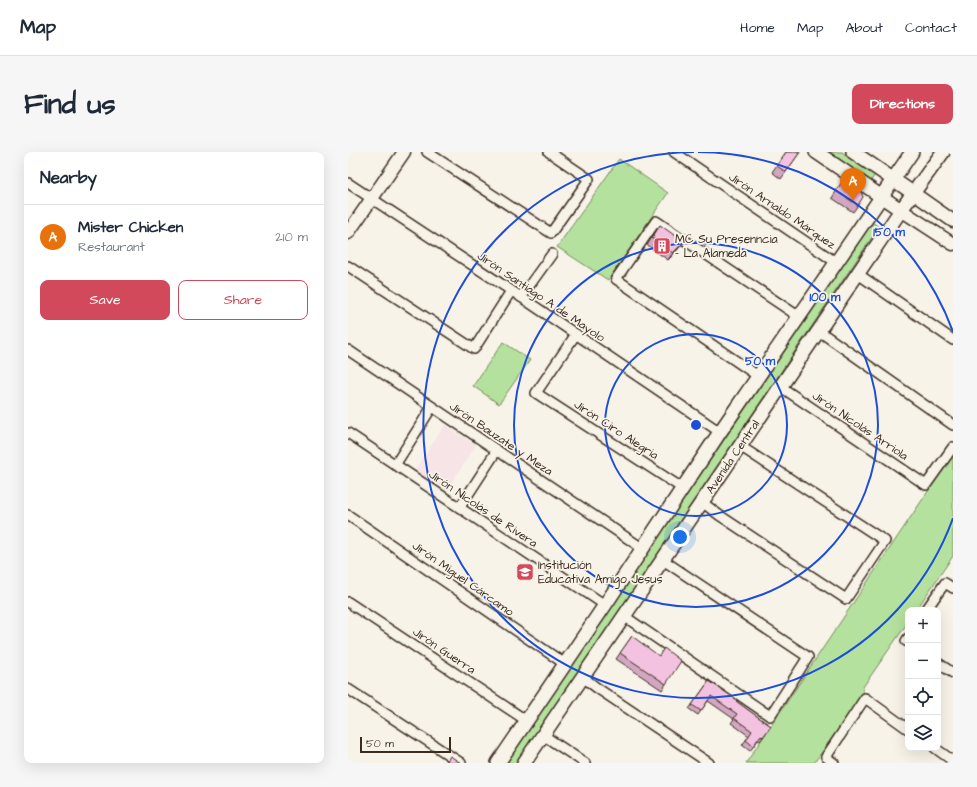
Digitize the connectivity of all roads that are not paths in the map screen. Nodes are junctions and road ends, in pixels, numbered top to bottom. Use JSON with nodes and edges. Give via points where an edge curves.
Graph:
{"nodes":[{"id":1,"x":404,"y":152,"type":"edge"},
{"id":2,"x":427,"y":152,"type":"edge"},
{"id":3,"x":549,"y":152,"type":"edge"},
{"id":4,"x":674,"y":152,"type":"edge"},
{"id":5,"x":816,"y":152,"type":"edge"},
{"id":6,"x":854,"y":152,"type":"edge"},
{"id":7,"x":912,"y":152,"type":"edge"},
{"id":8,"x":943,"y":152,"type":"edge"},
{"id":9,"x":893,"y":179,"type":"junction"},
{"id":10,"x":348,"y":183,"type":"edge"},
{"id":11,"x":913,"y":193,"type":"junction"},
{"id":12,"x":881,"y":197,"type":"junction"},
{"id":13,"x":371,"y":199,"type":"junction"},
{"id":14,"x":901,"y":210,"type":"junction"},
{"id":15,"x":953,"y":220,"type":"edge"},
{"id":16,"x":348,"y":233,"type":"edge"},
{"id":17,"x":953,"y":244,"type":"edge"},
{"id":18,"x":552,"y":254,"type":"dead end"},
{"id":19,"x":837,"y":263,"type":"junction"},
{"id":20,"x":348,"y":266,"type":"edge"},
{"id":21,"x":858,"y":274,"type":"junction"},
{"id":22,"x":511,"y":291,"type":"junction"},
{"id":23,"x":521,"y":297,"type":"junction"},
{"id":24,"x":798,"y":316,"type":"junction"},
{"id":25,"x":819,"y":331,"type":"junction"},
{"id":26,"x":576,"y":334,"type":"junction"},
{"id":27,"x":953,"y":340,"type":"edge"},
{"id":28,"x":348,"y":350,"type":"edge"},
{"id":29,"x":758,"y":376,"type":"junction"},
{"id":30,"x":781,"y":387,"type":"junction"},
{"id":31,"x":432,"y":407,"type":"junction"},
{"id":32,"x":953,"y":425,"type":"edge"},
{"id":33,"x":720,"y":432,"type":"junction"},
{"id":34,"x":348,"y":433,"type":"edge"},
{"id":35,"x":740,"y":446,"type":"junction"},
{"id":36,"x":953,"y":447,"type":"edge"},
{"id":37,"x":497,"y":450,"type":"junction"},
{"id":38,"x":395,"y":465,"type":"junction"},
{"id":39,"x":682,"y":488,"type":"junction"},
{"id":40,"x":702,"y":502,"type":"junction"},
{"id":41,"x":460,"y":507,"type":"junction"},
{"id":42,"x":348,"y":515,"type":"edge"},
{"id":43,"x":642,"y":548,"type":"junction"},
{"id":44,"x":663,"y":560,"type":"junction"},
{"id":45,"x":953,"y":588,"type":"edge"},
{"id":46,"x":348,"y":602,"type":"edge"},
{"id":47,"x":605,"y":605,"type":"junction"},
{"id":48,"x":928,"y":607,"type":"edge"},
{"id":49,"x":624,"y":616,"type":"junction"},
{"id":50,"x":565,"y":664,"type":"junction"},
{"id":51,"x":941,"y":665,"type":"edge"},
{"id":52,"x":953,"y":674,"type":"edge"},
{"id":53,"x":583,"y":677,"type":"junction"},
{"id":54,"x":348,"y":689,"type":"edge"},
{"id":55,"x":527,"y":721,"type":"junction"},
{"id":56,"x":905,"y":727,"type":"edge"},
{"id":57,"x":543,"y":735,"type":"junction"},
{"id":58,"x":939,"y":751,"type":"edge"},
{"id":59,"x":953,"y":761,"type":"edge"},
{"id":60,"x":461,"y":763,"type":"edge"},
{"id":61,"x":498,"y":763,"type":"edge"},
{"id":62,"x":524,"y":763,"type":"edge"},
{"id":63,"x":585,"y":763,"type":"edge"},
{"id":64,"x":708,"y":763,"type":"edge"},
{"id":65,"x":834,"y":763,"type":"edge"}],
"edges":[{"from":1,"to":13,"type":"street"},
{"from":2,"to":3,"type":"street","via":[[551,234],[589,179]]},
{"from":4,"to":19,"type":"street","name":"Jirón Arnaldo Márquez"},
{"from":5,"to":12,"type":"main road"},
{"from":6,"to":9,"type":"main road"},
{"from":7,"to":9,"type":"main road","name":"Avenida Central"},
{"from":8,"to":11,"type":"main road","name":"Avenida Central"},
{"from":9,"to":11,"type":"main road"},
{"from":9,"to":12,"type":"main road","name":"Avenida Central"},
{"from":10,"to":13,"type":"street","name":"Jirón Santiago A de Mayolo"},
{"from":11,"to":14,"type":"main road","name":"Avenida Central"},
{"from":11,"to":15,"type":"street"},
{"from":12,"to":14,"type":"main road"},
{"from":12,"to":19,"type":"main road","name":"Avenida Central"},
{"from":13,"to":16,"type":"street"},
{"from":13,"to":22,"type":"street","name":"Jirón Santiago A de Mayolo"},
{"from":14,"to":17,"type":"street"},
{"from":14,"to":21,"type":"main road","name":"Avenida Central"},
{"from":18,"to":23,"type":"street"},
{"from":19,"to":24,"type":"main road","name":"Avenida Central"},
{"from":20,"to":22,"type":"street","via":[[474,349]]},
{"from":21,"to":25,"type":"main road","name":"Avenida Central"},
{"from":21,"to":27,"type":"street"},
{"from":22,"to":23,"type":"street","name":"Jirón Santiago A de Mayolo"},
{"from":23,"to":26,"type":"street","name":"Jirón Santiago A de Mayolo"},
{"from":24,"to":29,"type":"main road","name":"Avenida Central"},
{"from":24,"to":29,"type":"street","via":[[656,221],[616,279]]},
{"from":25,"to":30,"type":"main road","name":"Avenida Central"},
{"from":25,"to":32,"type":"street"},
{"from":26,"to":33,"type":"street","name":"Jirón Santiago A de Mayolo"},
{"from":26,"to":39,"type":"street","name":"Jirón Ciro Alegria","via":[[536,392]]},
{"from":28,"to":31,"type":"street","name":"Jirón Bauzate y Meza"},
{"from":29,"to":33,"type":"main road","name":"Avenida Central"},
{"from":30,"to":35,"type":"main road","name":"Avenida Central"},
{"from":30,"to":36,"type":"street","name":"Jirón Nicolás Arriola","via":[[926,485]]},
{"from":31,"to":37,"type":"street","name":"Jirón Bauzate y Meza"},
{"from":31,"to":38,"type":"street"},
{"from":33,"to":39,"type":"main road","name":"Avenida Central"},
{"from":34,"to":38,"type":"street","name":"Jirón Nicolás de Rivera"},
{"from":35,"to":40,"type":"main road","name":"Avenida Central"},
{"from":35,"to":40,"type":"street","via":[[885,541],[846,599]]},
{"from":37,"to":41,"type":"street"},
{"from":37,"to":43,"type":"street","name":"Jirón Bauzate y Meza"},
{"from":38,"to":41,"type":"street","name":"Jirón Nicolás de Rivera"},
{"from":39,"to":43,"type":"main road","name":"Avenida Central"},
{"from":40,"to":44,"type":"main road","name":"Avenida Central"},
{"from":41,"to":47,"type":"street","name":"Jirón Nicolás de Rivera"},
{"from":42,"to":50,"type":"street","name":"Jirón Miguel Cárcamo"},
{"from":43,"to":47,"type":"main road","name":"Avenida Central"},
{"from":44,"to":49,"type":"main road","name":"Avenida Central"},
{"from":44,"to":49,"type":"street","via":[[808,656],[770,716]]},
{"from":45,"to":48,"type":"street","via":[[945,582]]},
{"from":46,"to":55,"type":"street","name":"Jirón Guerra"},
{"from":47,"to":50,"type":"main road","name":"Avenida Central"},
{"from":49,"to":53,"type":"main road","name":"Avenida Central"},
{"from":50,"to":55,"type":"main road","name":"Avenida Central"},
{"from":51,"to":52,"type":"street"},
{"from":53,"to":57,"type":"main road","name":"Avenida Central"},
{"from":53,"to":64,"type":"street"},
{"from":54,"to":60,"type":"street"},
{"from":55,"to":61,"type":"main road","name":"Avenida Central"},
{"from":56,"to":65,"type":"street","via":[[865,698],[826,757]]},
{"from":57,"to":62,"type":"main road","name":"Avenida Central"},
{"from":57,"to":63,"type":"street"},
{"from":58,"to":59,"type":"street"}]}
